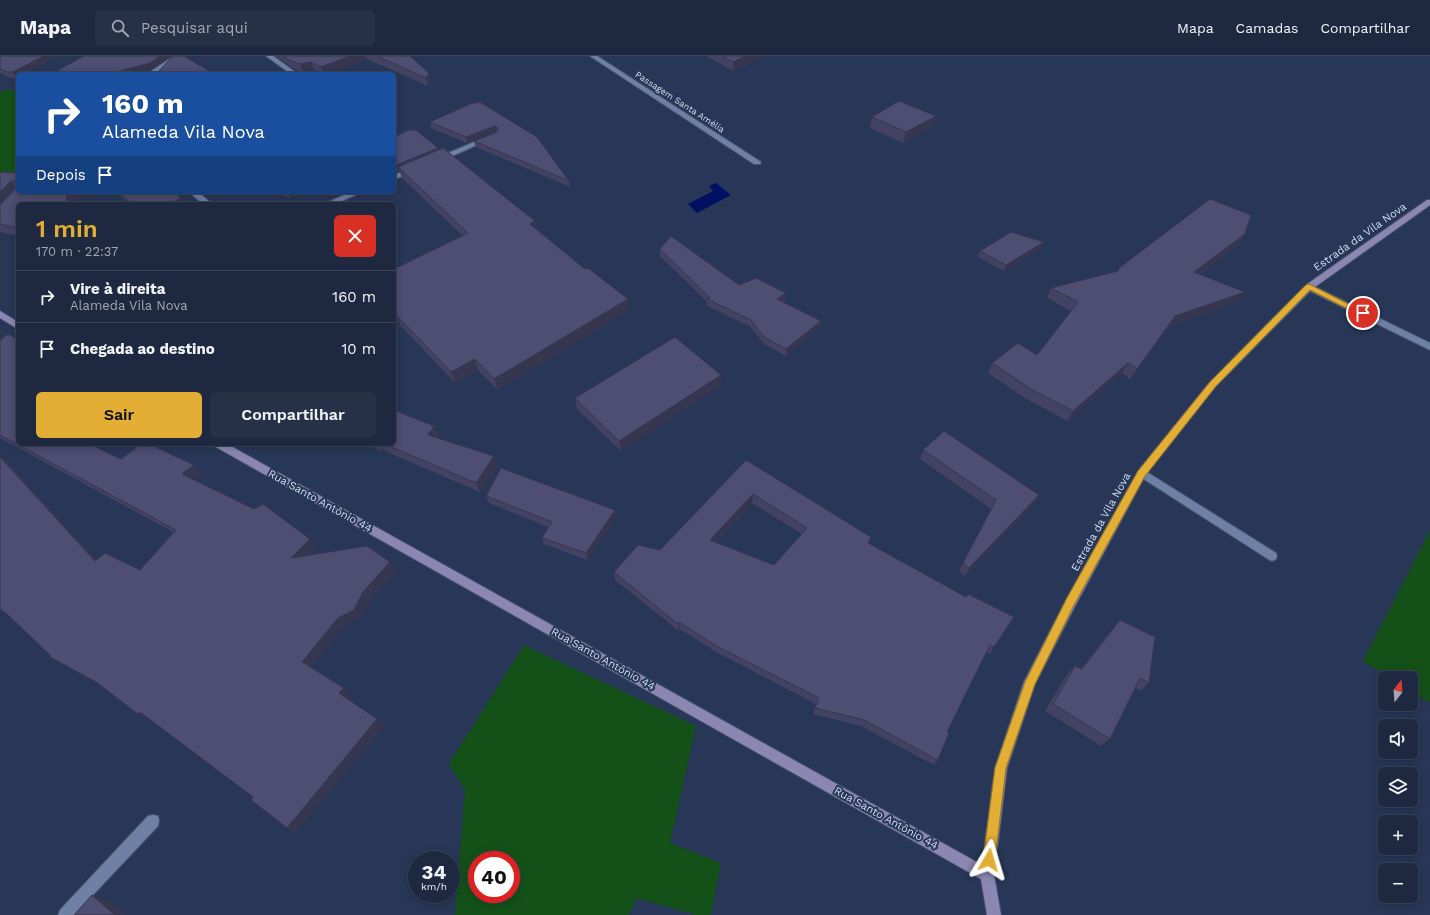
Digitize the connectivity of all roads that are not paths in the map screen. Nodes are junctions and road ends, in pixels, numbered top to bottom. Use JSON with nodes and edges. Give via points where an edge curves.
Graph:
{"nodes":[{"id":1,"x":178,"y":56,"type":"edge"},
{"id":2,"x":269,"y":56,"type":"edge"},
{"id":3,"x":593,"y":56,"type":"edge"},
{"id":4,"x":153,"y":72,"type":"edge"},
{"id":5,"x":292,"y":72,"type":"edge"},
{"id":6,"x":496,"y":135,"type":"edge"},
{"id":7,"x":757,"y":162,"type":"dead end"},
{"id":8,"x":396,"y":176,"type":"edge"},
{"id":9,"x":196,"y":194,"type":"edge"},
{"id":10,"x":353,"y":194,"type":"edge"},
{"id":11,"x":206,"y":202,"type":"edge"},
{"id":12,"x":333,"y":202,"type":"edge"},
{"id":13,"x":1430,"y":202,"type":"edge"},
{"id":14,"x":1309,"y":287,"type":"junction"},
{"id":15,"x":0,"y":314,"type":"edge"},
{"id":16,"x":16,"y":325,"type":"edge"},
{"id":17,"x":1430,"y":346,"type":"edge"},
{"id":18,"x":223,"y":446,"type":"edge"},
{"id":19,"x":1142,"y":473,"type":"junction"},
{"id":20,"x":1272,"y":556,"type":"dead end"},
{"id":21,"x":153,"y":821,"type":"dead end"},
{"id":22,"x":987,"y":875,"type":"junction"},
{"id":23,"x":65,"y":915,"type":"edge"},
{"id":24,"x":994,"y":915,"type":"edge"}],
"edges":[{"from":1,"to":4,"type":"street"},
{"from":2,"to":5,"type":"street"},
{"from":3,"to":7,"type":"street","name":"Passagem Santa Amélia"},
{"from":6,"to":8,"type":"street"},
{"from":9,"to":11,"type":"street"},
{"from":10,"to":12,"type":"street"},
{"from":13,"to":14,"type":"street","name":"Estrada da Vila Nova"},
{"from":14,"to":17,"type":"street"},
{"from":14,"to":19,"type":"street","name":"Estrada da Vila Nova","via":[[1213,384]]},
{"from":15,"to":16,"type":"street"},
{"from":18,"to":22,"type":"street","name":"Rua Santo Antônio 44"},
{"from":19,"to":20,"type":"street"},
{"from":19,"to":22,"type":"street","name":"Estrada da Vila Nova","via":[[1030,682],[1001,768]]},
{"from":21,"to":23,"type":"street"},
{"from":22,"to":24,"type":"street","name":"Estrada da Vila Nova"}]}
